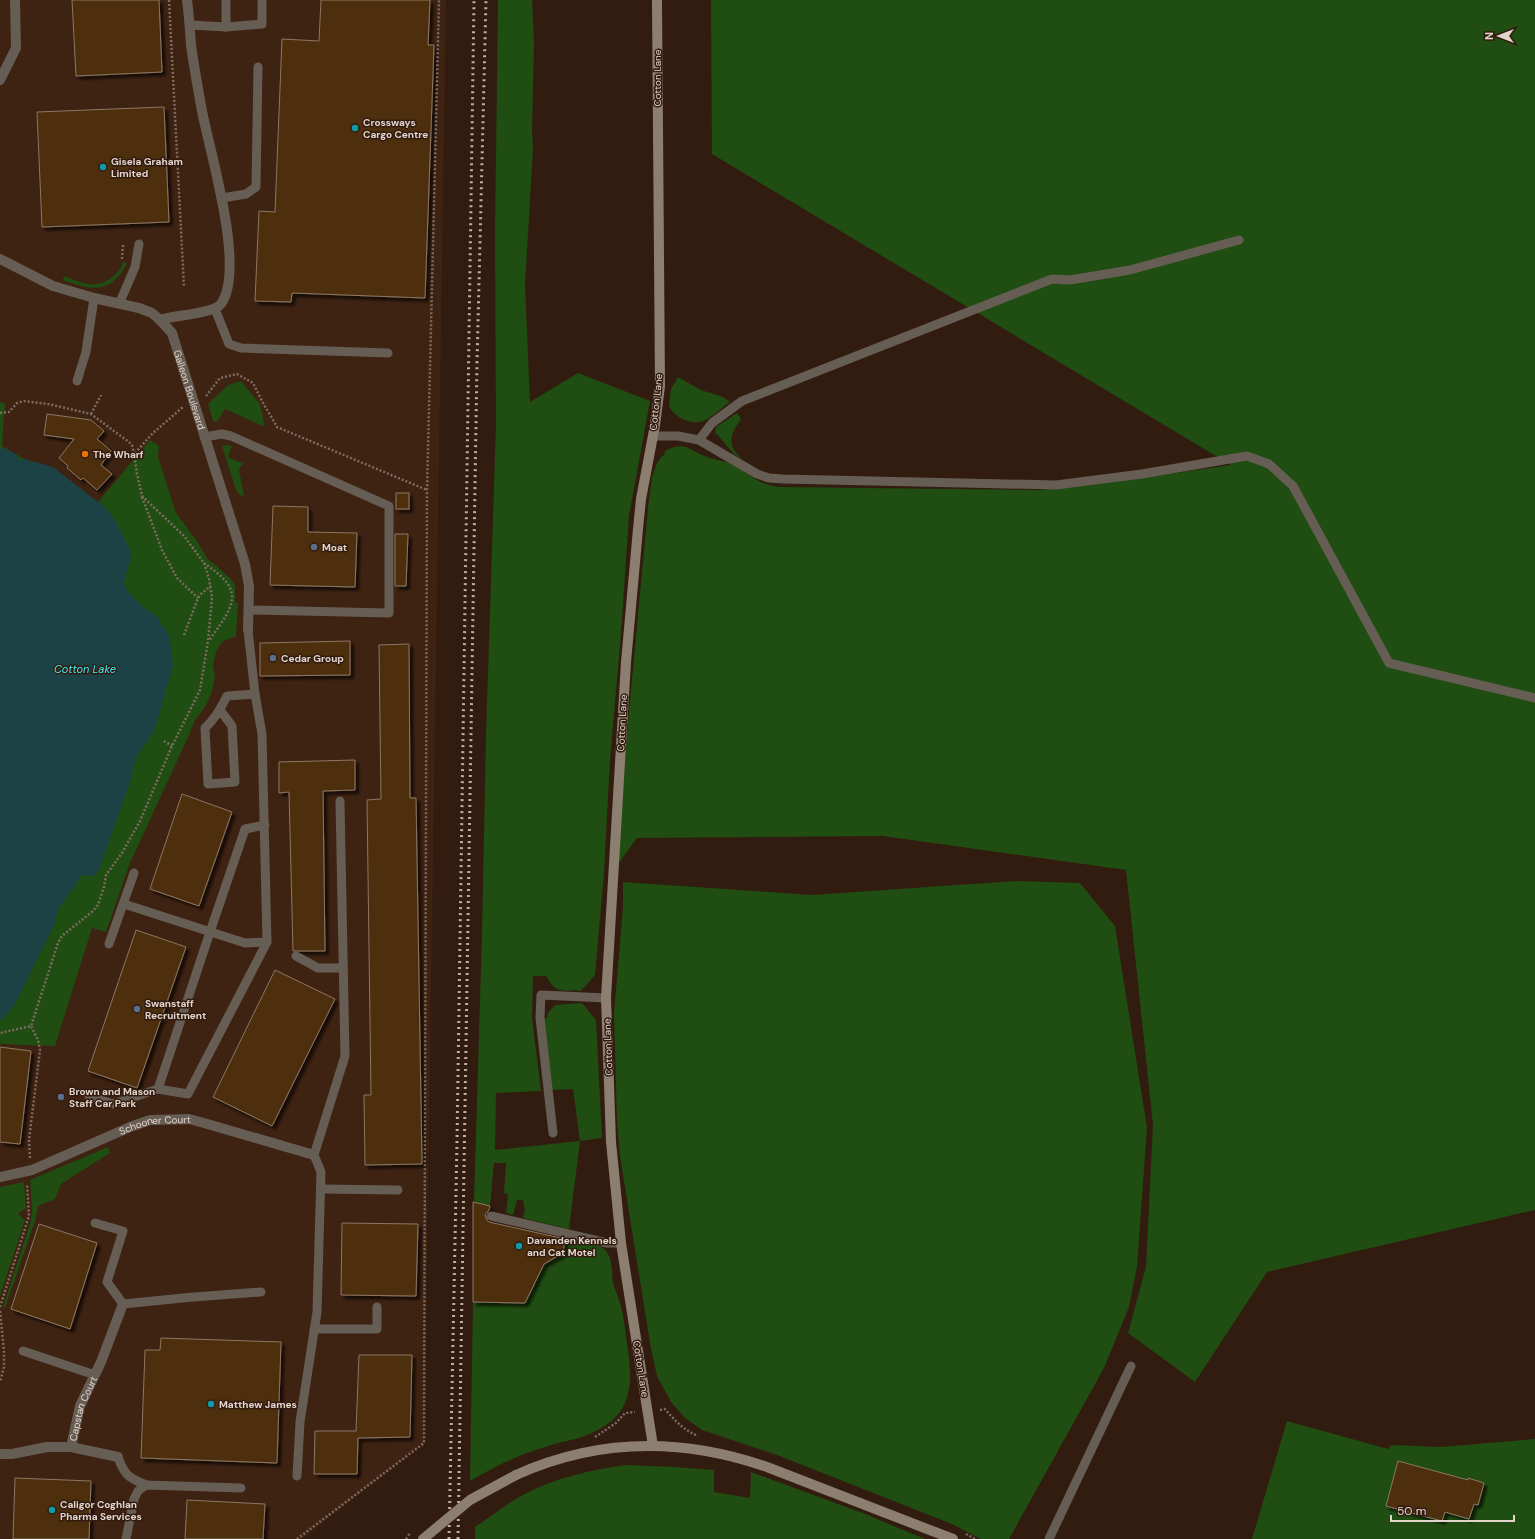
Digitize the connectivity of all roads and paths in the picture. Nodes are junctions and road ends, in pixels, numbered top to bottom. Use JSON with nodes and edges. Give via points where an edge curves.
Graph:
{"nodes":[{"id":1,"x":15,"y":0,"type":"edge"},
{"id":2,"x":169,"y":0,"type":"edge"},
{"id":3,"x":187,"y":0,"type":"edge"},
{"id":4,"x":226,"y":0,"type":"edge"},
{"id":5,"x":262,"y":0,"type":"edge"},
{"id":6,"x":439,"y":0,"type":"edge"},
{"id":7,"x":656,"y":0,"type":"edge"},
{"id":8,"x":190,"y":25,"type":"junction"},
{"id":9,"x":226,"y":27,"type":"junction"},
{"id":10,"x":258,"y":67,"type":"dead end"},
{"id":11,"x":0,"y":80,"type":"edge"},
{"id":12,"x":222,"y":198,"type":"junction"},
{"id":13,"x":1239,"y":240,"type":"dead end"},
{"id":14,"x":139,"y":244,"type":"dead end"},
{"id":15,"x":123,"y":245,"type":"dead end"},
{"id":16,"x":0,"y":259,"type":"edge"},
{"id":17,"x":122,"y":260,"type":"dead end"},
{"id":18,"x":184,"y":287,"type":"dead end"},
{"id":19,"x":94,"y":298,"type":"junction"},
{"id":20,"x":119,"y":304,"type":"junction"},
{"id":21,"x":215,"y":309,"type":"junction"},
{"id":22,"x":160,"y":320,"type":"junction"},
{"id":23,"x":388,"y":353,"type":"dead end"},
{"id":24,"x":77,"y":381,"type":"dead end"},
{"id":25,"x":101,"y":394,"type":"dead end"},
{"id":26,"x":202,"y":399,"type":"dead end"},
{"id":27,"x":186,"y":406,"type":"dead end"},
{"id":28,"x":0,"y":413,"type":"edge"},
{"id":29,"x":91,"y":414,"type":"junction"},
{"id":30,"x":653,"y":436,"type":"junction"},
{"id":31,"x":204,"y":437,"type":"junction"},
{"id":32,"x":700,"y":440,"type":"junction"},
{"id":33,"x":134,"y":453,"type":"junction"},
{"id":34,"x":427,"y":490,"type":"junction"},
{"id":35,"x":142,"y":496,"type":"junction"},
{"id":36,"x":204,"y":563,"type":"junction"},
{"id":37,"x":211,"y":586,"type":"junction"},
{"id":38,"x":198,"y":598,"type":"junction"},
{"id":39,"x":249,"y":610,"type":"junction"},
{"id":40,"x":248,"y":630,"type":"joint"},
{"id":41,"x":184,"y":635,"type":"dead end"},
{"id":42,"x":208,"y":641,"type":"junction"},
{"id":43,"x":255,"y":694,"type":"junction"},
{"id":44,"x":1535,"y":698,"type":"edge"},
{"id":45,"x":220,"y":710,"type":"junction"},
{"id":46,"x":164,"y":741,"type":"dead end"},
{"id":47,"x":172,"y":746,"type":"junction"},
{"id":48,"x":340,"y":801,"type":"dead end"},
{"id":49,"x":265,"y":825,"type":"junction"},
{"id":50,"x":134,"y":873,"type":"dead end"},
{"id":51,"x":124,"y":904,"type":"junction"},
{"id":52,"x":210,"y":931,"type":"junction"},
{"id":53,"x":267,"y":942,"type":"junction"},
{"id":54,"x":109,"y":944,"type":"dead end"},
{"id":55,"x":296,"y":956,"type":"dead end"},
{"id":56,"x":343,"y":968,"type":"junction"},
{"id":57,"x":606,"y":998,"type":"junction"},
{"id":58,"x":30,"y":1026,"type":"junction"},
{"id":59,"x":0,"y":1033,"type":"edge"},
{"id":60,"x":158,"y":1089,"type":"junction"},
{"id":61,"x":89,"y":1096,"type":"dead end"},
{"id":62,"x":553,"y":1133,"type":"dead end"},
{"id":63,"x":314,"y":1155,"type":"junction"},
{"id":64,"x":29,"y":1171,"type":"junction"},
{"id":65,"x":0,"y":1177,"type":"edge"},
{"id":66,"x":321,"y":1189,"type":"junction"},
{"id":67,"x":398,"y":1190,"type":"dead end"},
{"id":68,"x":491,"y":1216,"type":"dead end"},
{"id":69,"x":96,"y":1223,"type":"dead end"},
{"id":70,"x":621,"y":1243,"type":"junction"},
{"id":71,"x":261,"y":1292,"type":"dead end"},
{"id":72,"x":123,"y":1304,"type":"junction"},
{"id":73,"x":0,"y":1307,"type":"edge"},
{"id":74,"x":377,"y":1307,"type":"dead end"},
{"id":75,"x":0,"y":1311,"type":"edge"},
{"id":76,"x":314,"y":1329,"type":"junction"},
{"id":77,"x":23,"y":1351,"type":"dead end"},
{"id":78,"x":1131,"y":1366,"type":"dead end"},
{"id":79,"x":95,"y":1375,"type":"junction"},
{"id":80,"x":0,"y":1382,"type":"edge"},
{"id":81,"x":652,"y":1446,"type":"junction"},
{"id":82,"x":71,"y":1447,"type":"junction"},
{"id":83,"x":0,"y":1454,"type":"edge"},
{"id":84,"x":118,"y":1457,"type":"joint"},
{"id":85,"x":297,"y":1476,"type":"dead end"},
{"id":86,"x":146,"y":1485,"type":"junction"},
{"id":87,"x":241,"y":1488,"type":"dead end"},
{"id":88,"x":126,"y":1539,"type":"edge"},
{"id":89,"x":298,"y":1539,"type":"edge"},
{"id":90,"x":423,"y":1539,"type":"edge"},
{"id":91,"x":953,"y":1539,"type":"edge"},
{"id":92,"x":1049,"y":1539,"type":"edge"}],
"edges":[{"from":1,"to":11,"type":"street","via":[[16,48]]},
{"from":2,"to":18,"type":"path"},
{"from":3,"to":8,"type":"street"},
{"from":4,"to":9,"type":"lane"},
{"from":5,"to":9,"type":"lane","via":[[262,24]]},
{"from":6,"to":34,"type":"path"},
{"from":7,"to":30,"type":"street","name":"Cotton Lane","via":[[660,386]]},
{"from":8,"to":9,"type":"lane"},
{"from":8,"to":12,"type":"street","via":[[202,112]]},
{"from":10,"to":12,"type":"lane","via":[[256,188],[246,194]]},
{"from":12,"to":21,"type":"street","via":[[230,269],[228,285],[221,304]]},
{"from":13,"to":32,"type":"lane","via":[[1130,270],[1070,280],[1052,279],[742,401],[712,423]]},
{"from":14,"to":20,"type":"lane","via":[[135,267]]},
{"from":15,"to":17,"type":"path"},
{"from":16,"to":19,"type":"street","name":"Galleon Boulevard","via":[[53,286]]},
{"from":19,"to":20,"type":"street","name":"Galleon Boulevard"},
{"from":19,"to":24,"type":"lane","via":[[86,352]]},
{"from":20,"to":22,"type":"street","name":"Galleon Boulevard","via":[[152,313]]},
{"from":21,"to":22,"type":"street"},
{"from":21,"to":23,"type":"lane","via":[[230,344],[242,348]]},
{"from":22,"to":31,"type":"street","name":"Galleon Boulevard","via":[[172,333]]},
{"from":25,"to":29,"type":"path"},
{"from":26,"to":34,"type":"path","via":[[220,378],[237,374],[253,383],[277,427]]},
{"from":27,"to":33,"type":"path","via":[[153,433]]},
{"from":28,"to":29,"type":"path","via":[[10,412],[17,403],[24,401]]},
{"from":29,"to":33,"type":"path","via":[[129,442]]},
{"from":30,"to":32,"type":"lane","via":[[678,436]]},
{"from":30,"to":57,"type":"street","name":"Cotton Lane","via":[[641,499],[627,654]]},
{"from":31,"to":39,"type":"street","name":"Galleon Boulevard","via":[[245,564],[249,586]]},
{"from":31,"to":39,"type":"lane","via":[[222,434],[231,436],[389,506],[389,613]]},
{"from":32,"to":44,"type":"lane","via":[[762,476],[783,480],[1056,485],[1150,473],[1247,456],[1269,464],[1293,486],[1389,663]]},
{"from":33,"to":35,"type":"path"},
{"from":34,"to":89,"type":"path","via":[[424,1443]]},
{"from":35,"to":36,"type":"path","via":[[184,536]]},
{"from":35,"to":38,"type":"path","via":[[162,550],[177,578]]},
{"from":36,"to":37,"type":"path"},
{"from":36,"to":42,"type":"path","via":[[229,584],[232,591],[229,612]]},
{"from":37,"to":38,"type":"path"},
{"from":37,"to":42,"type":"path"},
{"from":38,"to":41,"type":"path"},
{"from":39,"to":40,"type":"street","name":"Galleon Boulevard"},
{"from":40,"to":43,"type":"lane"},
{"from":42,"to":47,"type":"path","via":[[200,690]]},
{"from":43,"to":45,"type":"lane","via":[[227,696]]},
{"from":43,"to":49,"type":"lane","via":[[262,734]]},
{"from":45,"to":45,"type":"lane","via":[[205,728],[208,784],[236,782],[232,726]]},
{"from":46,"to":47,"type":"path"},
{"from":47,"to":58,"type":"path","via":[[140,821],[106,875],[98,905],[62,936],[58,943]]},
{"from":48,"to":56,"type":"lane"},
{"from":49,"to":52,"type":"lane","via":[[245,829]]},
{"from":49,"to":53,"type":"lane"},
{"from":50,"to":51,"type":"lane"},
{"from":51,"to":52,"type":"lane"},
{"from":51,"to":54,"type":"lane"},
{"from":52,"to":53,"type":"lane","via":[[245,943]]},
{"from":52,"to":60,"type":"lane"},
{"from":53,"to":60,"type":"lane","via":[[188,1094]]},
{"from":55,"to":56,"type":"lane","via":[[318,968]]},
{"from":56,"to":63,"type":"lane","via":[[345,1056]]},
{"from":57,"to":62,"type":"lane","via":[[541,995],[540,1018]]},
{"from":57,"to":70,"type":"street","name":"Cotton Lane","via":[[611,1142]]},
{"from":58,"to":59,"type":"path"},
{"from":58,"to":64,"type":"path","via":[[40,1050],[29,1140]]},
{"from":60,"to":61,"type":"lane","via":[[113,1104]]},
{"from":63,"to":64,"type":"street","name":"Schooner Court","via":[[197,1121],[175,1118],[150,1120],[130,1127]]},
{"from":63,"to":66,"type":"lane","via":[[321,1172]]},
{"from":64,"to":65,"type":"street","name":"Schooner Court"},
{"from":64,"to":73,"type":"path","via":[[29,1216]]},
{"from":66,"to":67,"type":"lane"},
{"from":66,"to":76,"type":"lane","via":[[317,1312]]},
{"from":68,"to":70,"type":"lane","via":[[607,1243]]},
{"from":69,"to":72,"type":"lane","via":[[123,1231],[107,1282]]},
{"from":70,"to":81,"type":"street","name":"Cotton Lane"},
{"from":71,"to":72,"type":"lane"},
{"from":72,"to":79,"type":"street","name":"Capstan Court"},
{"from":74,"to":76,"type":"lane","via":[[377,1329]]},
{"from":75,"to":80,"type":"path","via":[[4,1352]]},
{"from":76,"to":85,"type":"lane","via":[[300,1422]]},
{"from":77,"to":79,"type":"lane"},
{"from":78,"to":92,"type":"lane"},
{"from":79,"to":82,"type":"street","name":"Capstan Court","via":[[80,1406]]},
{"from":81,"to":90,"type":"street","bridge":true,"via":[[608,1449],[567,1456],[516,1475],[466,1503]]},
{"from":81,"to":91,"type":"street","via":[[678,1446],[750,1461]]},
{"from":82,"to":83,"type":"street","name":"Capstan Court","via":[[47,1447]]},
{"from":82,"to":84,"type":"street"},
{"from":84,"to":86,"type":"lane","via":[[128,1477]]},
{"from":86,"to":87,"type":"lane"},
{"from":86,"to":88,"type":"lane","via":[[138,1491],[134,1500]]}]}
